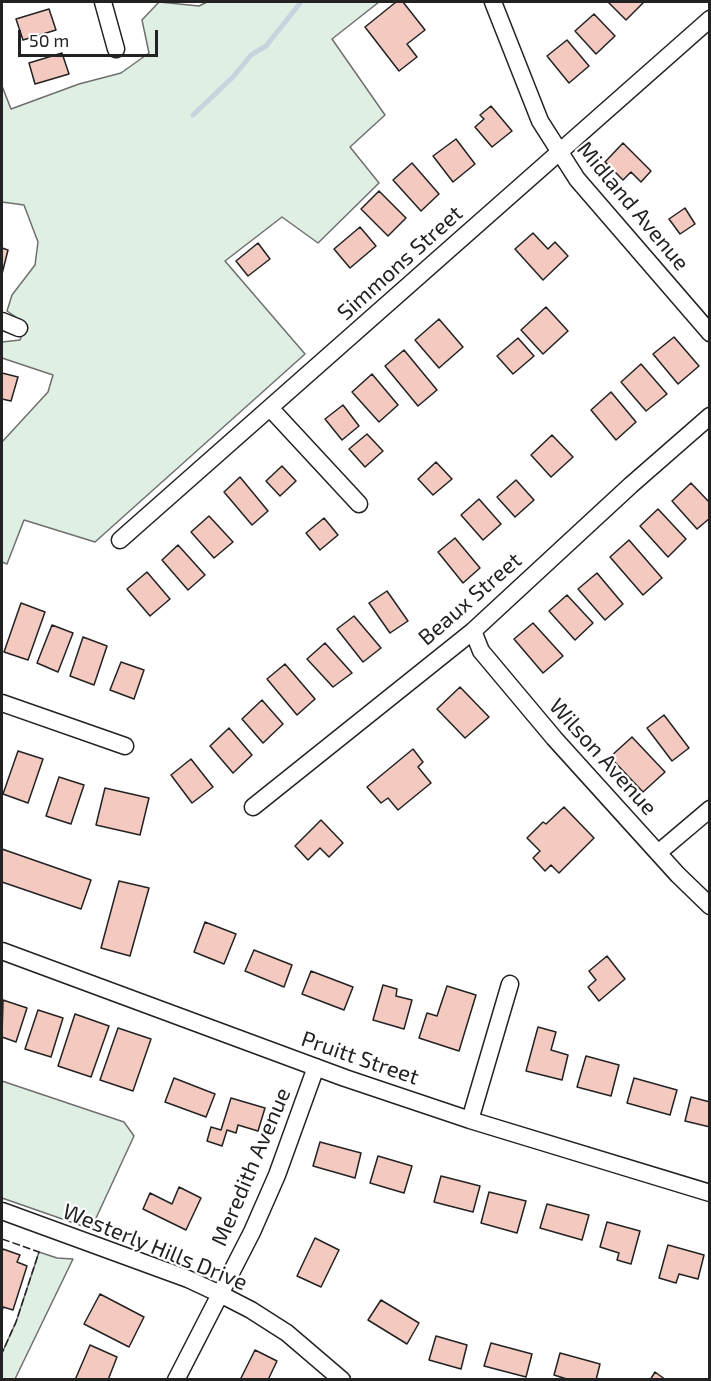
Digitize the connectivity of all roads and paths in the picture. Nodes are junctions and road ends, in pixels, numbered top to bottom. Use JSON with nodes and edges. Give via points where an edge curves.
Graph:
{"nodes":[{"id":1,"x":103,"y":2,"type":"edge"},
{"id":2,"x":493,"y":2,"type":"edge"},
{"id":3,"x":710,"y":19,"type":"edge"},
{"id":4,"x":116,"y":49,"type":"dead end"},
{"id":5,"x":559,"y":152,"type":"junction"},
{"id":6,"x":2,"y":321,"type":"edge"},
{"id":7,"x":18,"y":327,"type":"dead end"},
{"id":8,"x":710,"y":333,"type":"edge"},
{"id":9,"x":270,"y":408,"type":"junction"},
{"id":10,"x":710,"y":416,"type":"edge"},
{"id":11,"x":359,"y":504,"type":"dead end"},
{"id":12,"x":120,"y":540,"type":"dead end"},
{"id":13,"x":473,"y":631,"type":"junction"},
{"id":14,"x":2,"y":703,"type":"edge"},
{"id":15,"x":125,"y":746,"type":"dead end"},
{"id":16,"x":253,"y":807,"type":"dead end"},
{"id":17,"x":710,"y":809,"type":"edge"},
{"id":18,"x":658,"y":854,"type":"junction"},
{"id":19,"x":710,"y":906,"type":"edge"},
{"id":20,"x":2,"y":951,"type":"edge"},
{"id":21,"x":510,"y":984,"type":"dead end"},
{"id":22,"x":316,"y":1067,"type":"junction"},
{"id":23,"x":470,"y":1120,"type":"junction"},
{"id":24,"x":710,"y":1193,"type":"edge"},
{"id":25,"x":2,"y":1211,"type":"edge"},
{"id":26,"x":220,"y":1293,"type":"junction"},
{"id":27,"x":176,"y":1380,"type":"edge"},
{"id":28,"x":342,"y":1380,"type":"edge"}],
"edges":[{"from":1,"to":4,"type":"street"},
{"from":2,"to":5,"type":"street","name":"Midland Avenue","via":[[540,120]]},
{"from":3,"to":5,"type":"street","name":"Simmons Street"},
{"from":5,"to":8,"type":"street","name":"Midland Avenue","via":[[577,179]]},
{"from":5,"to":9,"type":"street","name":"Simmons Street"},
{"from":6,"to":7,"type":"street"},
{"from":9,"to":11,"type":"street"},
{"from":9,"to":12,"type":"street","name":"Simmons Street"},
{"from":10,"to":13,"type":"street","name":"Beaux Street"},
{"from":13,"to":16,"type":"street","name":"Beaux Street"},
{"from":13,"to":18,"type":"street","name":"Wilson Avenue","via":[[481,651]]},
{"from":14,"to":15,"type":"street"},
{"from":17,"to":18,"type":"street"},
{"from":18,"to":19,"type":"street","name":"Wilson Avenue"},
{"from":20,"to":22,"type":"street","name":"Pruitt Street"},
{"from":21,"to":23,"type":"street"},
{"from":22,"to":23,"type":"street","name":"Pruitt Street"},
{"from":22,"to":26,"type":"street","name":"Meredith Avenue","via":[[277,1175]]},
{"from":23,"to":24,"type":"street","name":"Pruitt Street"},
{"from":25,"to":26,"type":"street","name":"Westerly Hills Drive"},
{"from":26,"to":27,"type":"street","name":"Meredith Avenue"},
{"from":26,"to":28,"type":"street","name":"Westerly Hills Drive","via":[[287,1333]]}]}
